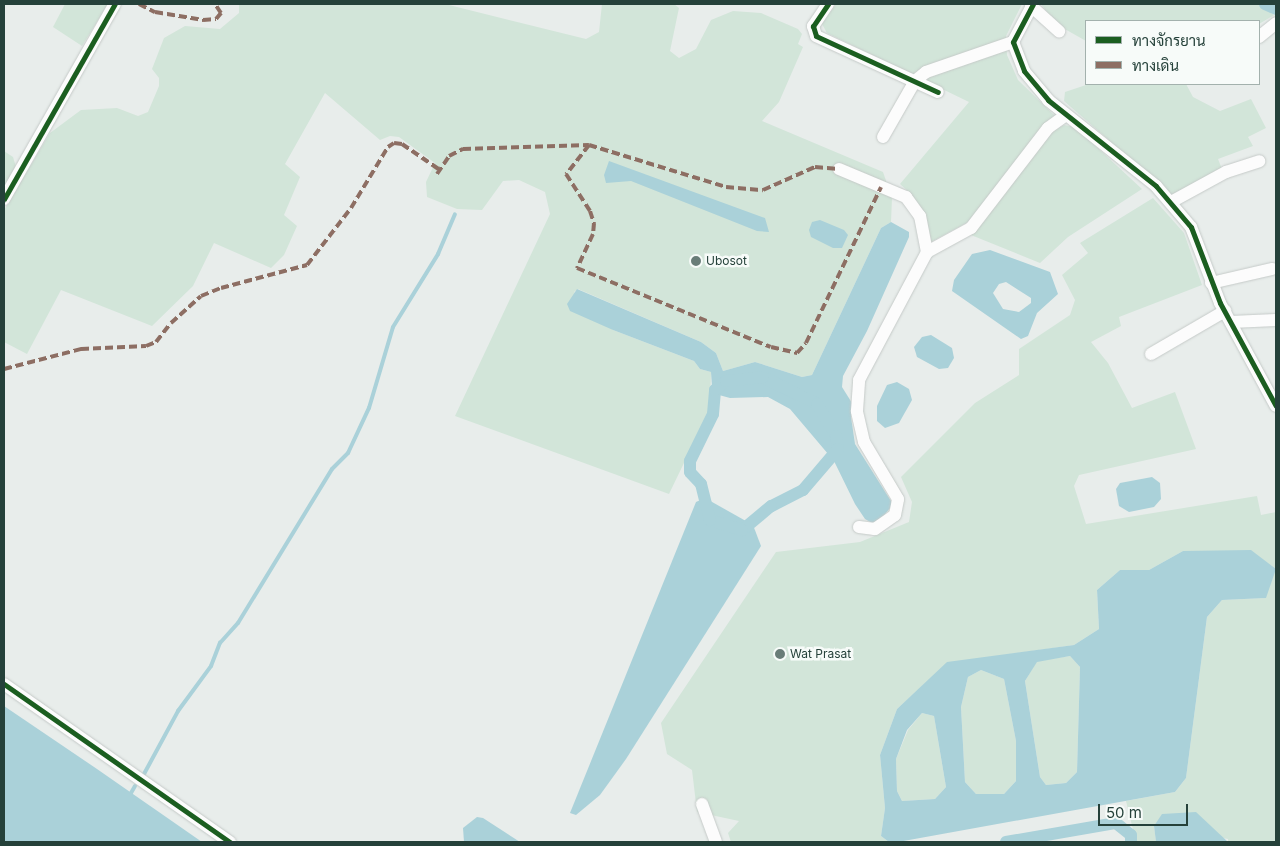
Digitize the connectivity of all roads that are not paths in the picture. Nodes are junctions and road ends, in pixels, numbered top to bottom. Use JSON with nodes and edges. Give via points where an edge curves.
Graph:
{"nodes":[{"id":1,"x":115,"y":4,"type":"edge"},
{"id":2,"x":828,"y":4,"type":"edge"},
{"id":3,"x":1032,"y":5,"type":"edge"},
{"id":4,"x":1276,"y":23,"type":"edge"},
{"id":5,"x":1059,"y":31,"type":"dead end"},
{"id":6,"x":1260,"y":36,"type":"edge"},
{"id":7,"x":1012,"y":42,"type":"junction"},
{"id":8,"x":914,"y":82,"type":"junction"},
{"id":9,"x":938,"y":92,"type":"dead end"},
{"id":10,"x":1066,"y":115,"type":"junction"},
{"id":11,"x":884,"y":136,"type":"dead end"},
{"id":12,"x":1258,"y":161,"type":"dead end"},
{"id":13,"x":839,"y":169,"type":"dead end"},
{"id":14,"x":4,"y":199,"type":"edge"},
{"id":15,"x":1172,"y":202,"type":"junction"},
{"id":16,"x":927,"y":252,"type":"junction"},
{"id":17,"x":1272,"y":269,"type":"dead end"},
{"id":18,"x":1212,"y":283,"type":"junction"},
{"id":19,"x":1228,"y":317,"type":"junction"},
{"id":20,"x":1276,"y":320,"type":"edge"},
{"id":21,"x":1151,"y":354,"type":"dead end"},
{"id":22,"x":1276,"y":406,"type":"edge"},
{"id":23,"x":859,"y":527,"type":"dead end"},
{"id":24,"x":4,"y":684,"type":"edge"},
{"id":25,"x":702,"y":804,"type":"dead end"},
{"id":26,"x":230,"y":842,"type":"edge"},
{"id":27,"x":716,"y":842,"type":"edge"}],
"edges":[{"from":1,"to":14,"type":"street"},
{"from":2,"to":8,"type":"street","via":[[813,26],[816,36]]},
{"from":3,"to":5,"type":"street"},
{"from":3,"to":7,"type":"street"},
{"from":4,"to":6,"type":"street"},
{"from":7,"to":8,"type":"street","via":[[944,64]]},
{"from":7,"to":10,"type":"street","via":[[1024,71],[1048,100]]},
{"from":8,"to":9,"type":"street"},
{"from":8,"to":11,"type":"street"},
{"from":10,"to":15,"type":"street"},
{"from":10,"to":16,"type":"street","via":[[1048,128],[971,228]]},
{"from":12,"to":15,"type":"street","via":[[1226,172]]},
{"from":13,"to":16,"type":"street","via":[[906,197],[920,216]]},
{"from":15,"to":18,"type":"street","via":[[1191,227]]},
{"from":16,"to":23,"type":"street","via":[[859,380],[857,411],[864,442],[898,499],[895,516],[874,529]]},
{"from":17,"to":18,"type":"street"},
{"from":18,"to":19,"type":"street"},
{"from":19,"to":20,"type":"street"},
{"from":19,"to":21,"type":"street"},
{"from":19,"to":22,"type":"street"},
{"from":24,"to":26,"type":"street"},
{"from":25,"to":27,"type":"street"}]}
